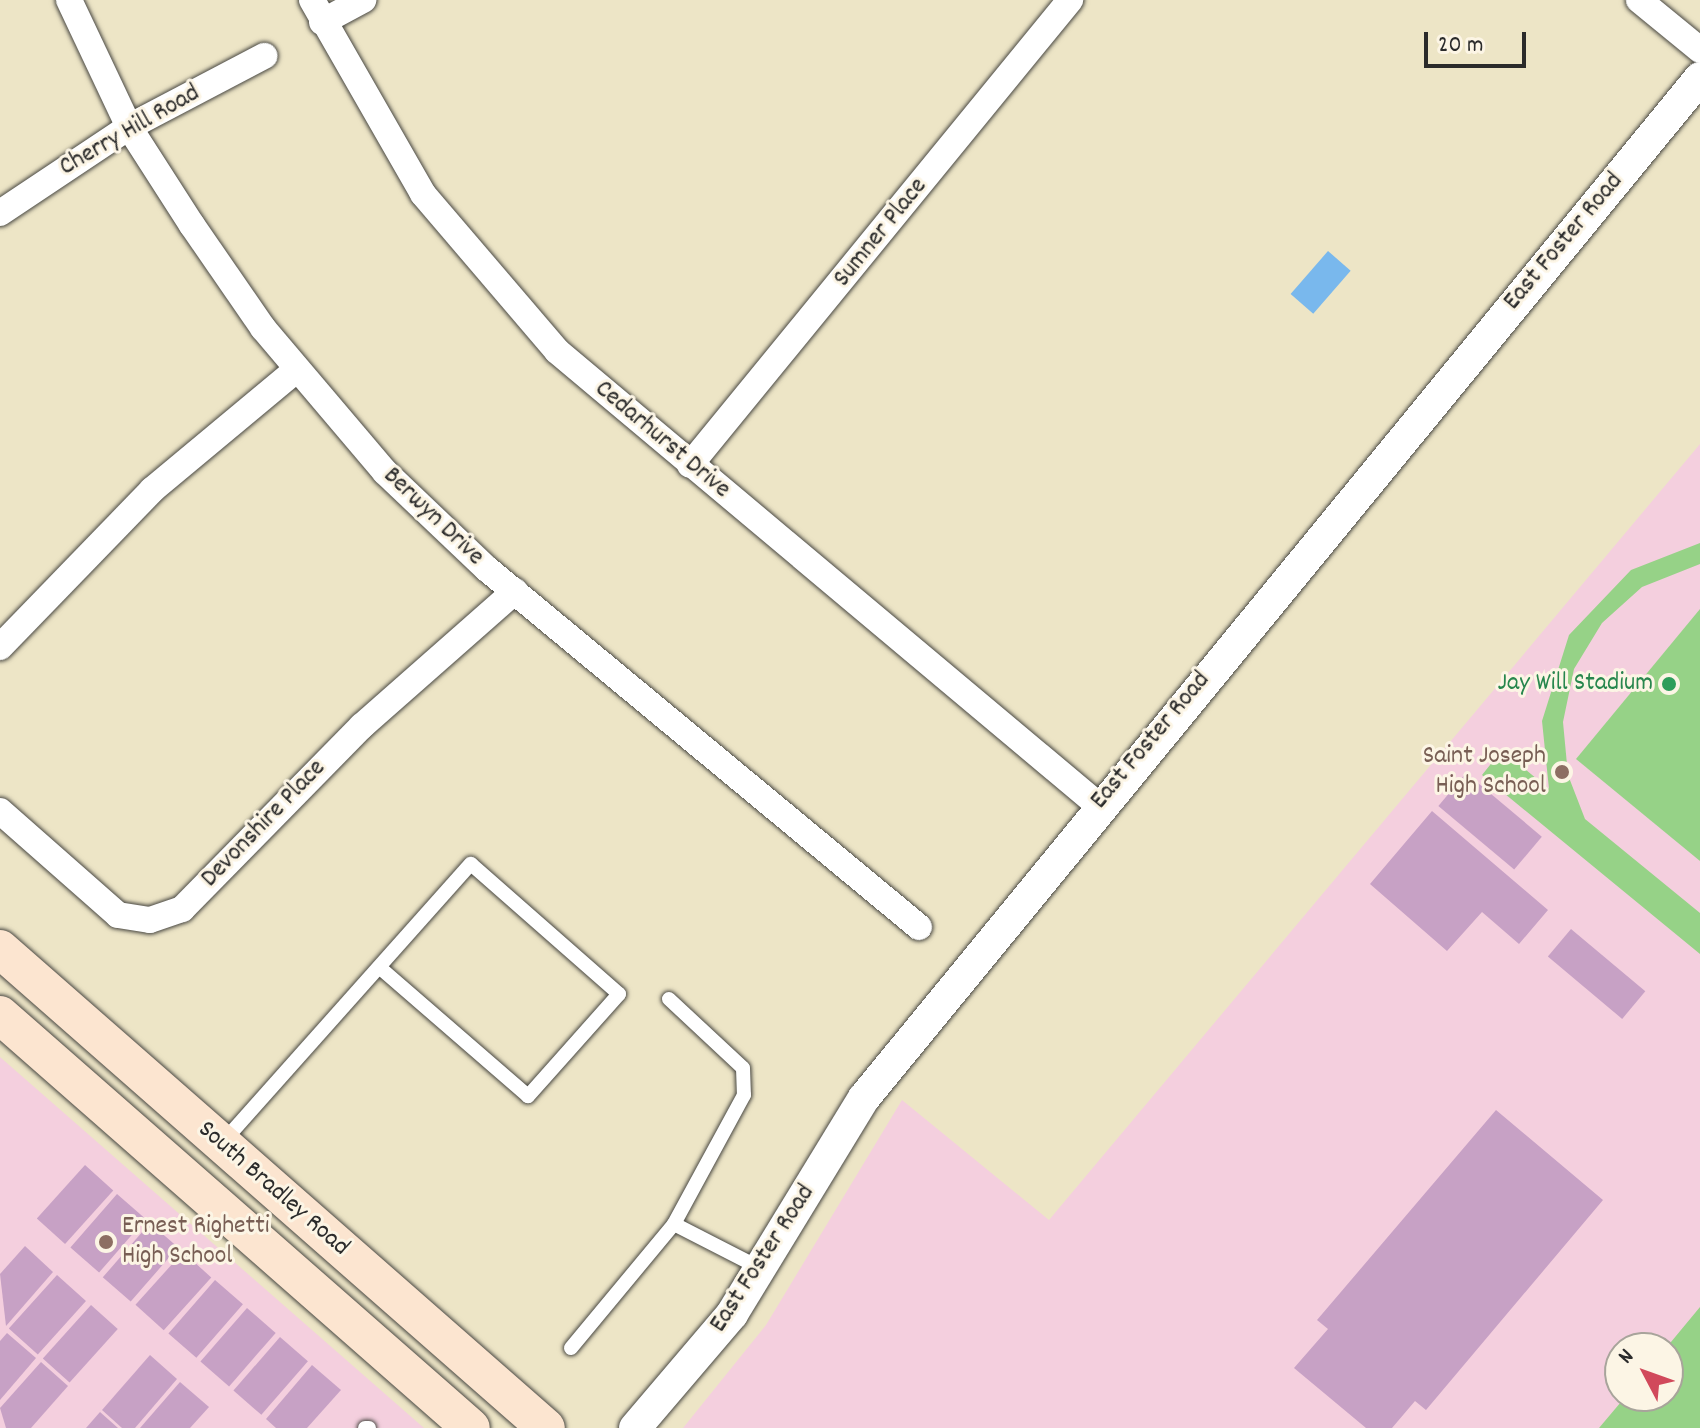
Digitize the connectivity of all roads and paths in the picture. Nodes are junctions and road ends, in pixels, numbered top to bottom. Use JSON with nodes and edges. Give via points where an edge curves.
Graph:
{"nodes":[{"id":1,"x":69,"y":0,"type":"edge"},
{"id":2,"x":363,"y":0,"type":"edge"},
{"id":3,"x":1070,"y":0,"type":"edge"},
{"id":4,"x":1639,"y":0,"type":"edge"},
{"id":5,"x":317,"y":11,"type":"edge"},
{"id":6,"x":1700,"y":50,"type":"edge"},
{"id":7,"x":264,"y":56,"type":"dead end"},
{"id":8,"x":1700,"y":78,"type":"edge"},
{"id":9,"x":129,"y":127,"type":"junction"},
{"id":10,"x":0,"y":213,"type":"edge"},
{"id":11,"x":296,"y":370,"type":"junction"},
{"id":12,"x":690,"y":465,"type":"junction"},
{"id":13,"x":515,"y":591,"type":"junction"},
{"id":14,"x":0,"y":647,"type":"edge"},
{"id":15,"x":1098,"y":805,"type":"junction"},
{"id":16,"x":0,"y":811,"type":"edge"},
{"id":17,"x":919,"y":927,"type":"dead end"},
{"id":18,"x":0,"y":949,"type":"edge"},
{"id":19,"x":379,"y":967,"type":"junction"},
{"id":20,"x":669,"y":999,"type":"dead end"},
{"id":21,"x":0,"y":1015,"type":"edge"},
{"id":22,"x":221,"y":1143,"type":"junction"},
{"id":23,"x":674,"y":1224,"type":"junction"},
{"id":24,"x":760,"y":1268,"type":"junction"},
{"id":25,"x":571,"y":1348,"type":"dead end"},
{"id":26,"x":471,"y":1428,"type":"edge"},
{"id":27,"x":546,"y":1428,"type":"edge"},
{"id":28,"x":635,"y":1428,"type":"edge"}],
"edges":[{"from":1,"to":9,"type":"street","name":"Berwyn Drive"},
{"from":2,"to":5,"type":"street"},
{"from":3,"to":12,"type":"street","name":"Sumner Place"},
{"from":4,"to":6,"type":"street"},
{"from":5,"to":12,"type":"street","name":"Cedarhurst Drive","via":[[382,133],[470,257],[557,351]]},
{"from":7,"to":9,"type":"street","name":"Cherry Hill Road"},
{"from":8,"to":15,"type":"street","name":"East Foster Road"},
{"from":9,"to":10,"type":"street","name":"Cherry Hill Road"},
{"from":9,"to":11,"type":"street","name":"Berwyn Drive"},
{"from":11,"to":13,"type":"street","name":"Berwyn Drive","via":[[385,472]]},
{"from":11,"to":14,"type":"street","via":[[152,490]]},
{"from":12,"to":15,"type":"street","name":"Cedarhurst Drive"},
{"from":13,"to":16,"type":"street","name":"Devonshire Place","via":[[362,726],[182,909],[150,920],[118,915]]},
{"from":13,"to":17,"type":"street","name":"Berwyn Drive"},
{"from":15,"to":24,"type":"street","name":"East Foster Road","via":[[864,1098]]},
{"from":18,"to":22,"type":"main road","name":"South Bradley Road"},
{"from":19,"to":19,"type":"lane","via":[[471,864],[619,994],[528,1096]]},
{"from":19,"to":22,"type":"lane"},
{"from":20,"to":23,"type":"lane","via":[[743,1068],[744,1095]]},
{"from":21,"to":26,"type":"main road","name":"South Bradley Road"},
{"from":22,"to":27,"type":"main road","name":"South Bradley Road"},
{"from":23,"to":24,"type":"lane"},
{"from":23,"to":25,"type":"lane"},
{"from":24,"to":28,"type":"street","name":"East Foster Road","via":[[732,1314]]}]}
